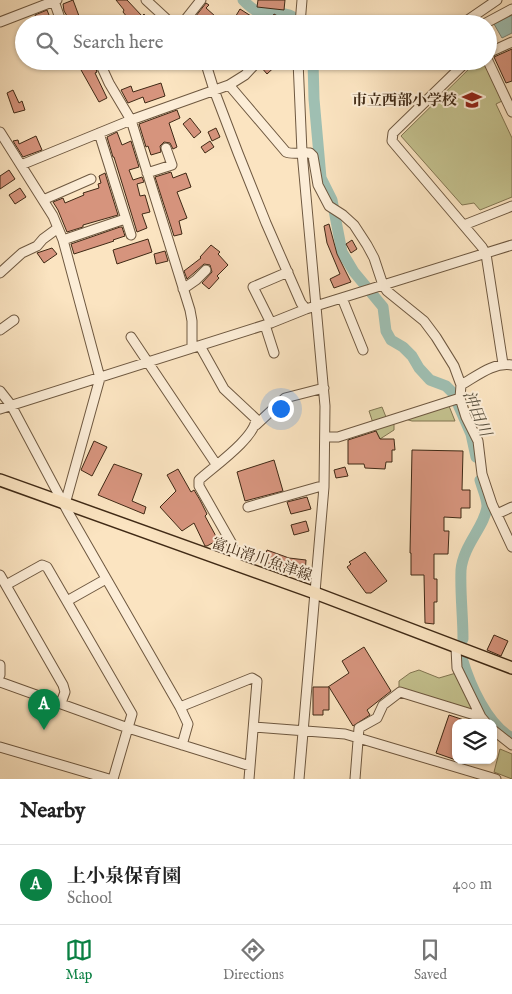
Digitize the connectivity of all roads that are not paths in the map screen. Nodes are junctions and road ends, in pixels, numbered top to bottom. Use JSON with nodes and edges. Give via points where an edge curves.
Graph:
{"nodes":[{"id":1,"x":146,"y":0,"type":"edge"},
{"id":2,"x":201,"y":0,"type":"edge"},
{"id":3,"x":302,"y":0,"type":"edge"},
{"id":4,"x":497,"y":0,"type":"edge"},
{"id":5,"x":55,"y":1,"type":"edge"},
{"id":6,"x":512,"y":9,"type":"edge"},
{"id":7,"x":18,"y":15,"type":"edge"},
{"id":8,"x":59,"y":15,"type":"edge"},
{"id":9,"x":162,"y":15,"type":"edge"},
{"id":10,"x":189,"y":15,"type":"edge"},
{"id":11,"x":301,"y":15,"type":"edge"},
{"id":12,"x":475,"y":15,"type":"edge"},
{"id":13,"x":15,"y":16,"type":"edge"},
{"id":14,"x":497,"y":17,"type":"edge"},
{"id":15,"x":0,"y":22,"type":"edge"},
{"id":16,"x":512,"y":42,"type":"edge"},
{"id":17,"x":497,"y":47,"type":"edge"},
{"id":18,"x":104,"y":70,"type":"edge"},
{"id":19,"x":208,"y":70,"type":"edge"},
{"id":20,"x":250,"y":70,"type":"edge"},
{"id":21,"x":298,"y":70,"type":"edge"},
{"id":22,"x":458,"y":70,"type":"edge"},
{"id":23,"x":492,"y":70,"type":"edge"},
{"id":24,"x":229,"y":84,"type":"junction"},
{"id":25,"x":214,"y":90,"type":"junction"},
{"id":26,"x":512,"y":112,"type":"edge"},
{"id":27,"x":131,"y":120,"type":"junction"},
{"id":28,"x":0,"y":132,"type":"edge"},
{"id":29,"x":99,"y":133,"type":"junction"},
{"id":30,"x":166,"y":148,"type":"dead end"},
{"id":31,"x":302,"y":152,"type":"junction"},
{"id":32,"x":21,"y":165,"type":"junction"},
{"id":33,"x":147,"y":173,"type":"junction"},
{"id":34,"x":91,"y":179,"type":"dead end"},
{"id":35,"x":43,"y":200,"type":"junction"},
{"id":36,"x":512,"y":206,"type":"edge"},
{"id":37,"x":125,"y":219,"type":"junction"},
{"id":38,"x":464,"y":225,"type":"junction"},
{"id":39,"x":58,"y":228,"type":"junction"},
{"id":40,"x":131,"y":235,"type":"dead end"},
{"id":41,"x":62,"y":240,"type":"junction"},
{"id":42,"x":512,"y":245,"type":"edge"},
{"id":43,"x":486,"y":254,"type":"junction"},
{"id":44,"x":206,"y":270,"type":"dead end"},
{"id":45,"x":288,"y":272,"type":"junction"},
{"id":46,"x":0,"y":273,"type":"edge"},
{"id":47,"x":382,"y":285,"type":"junction"},
{"id":48,"x":183,"y":289,"type":"junction"},
{"id":49,"x":342,"y":298,"type":"junction"},
{"id":50,"x":316,"y":306,"type":"junction"},
{"id":51,"x":306,"y":309,"type":"junction"},
{"id":52,"x":14,"y":320,"type":"dead end"},
{"id":53,"x":268,"y":324,"type":"junction"},
{"id":54,"x":0,"y":330,"type":"edge"},
{"id":55,"x":130,"y":337,"type":"dead end"},
{"id":56,"x":196,"y":347,"type":"junction"},
{"id":57,"x":363,"y":350,"type":"dead end"},
{"id":58,"x":274,"y":353,"type":"dead end"},
{"id":59,"x":148,"y":362,"type":"junction"},
{"id":60,"x":508,"y":364,"type":"edge"},
{"id":61,"x":100,"y":378,"type":"junction"},
{"id":62,"x":461,"y":385,"type":"junction"},
{"id":63,"x":324,"y":388,"type":"junction"},
{"id":64,"x":0,"y":391,"type":"edge"},
{"id":65,"x":460,"y":398,"type":"junction"},
{"id":66,"x":12,"y":405,"type":"junction"},
{"id":67,"x":0,"y":409,"type":"edge"},
{"id":68,"x":256,"y":425,"type":"junction"},
{"id":69,"x":325,"y":437,"type":"junction"},
{"id":70,"x":216,"y":464,"type":"junction"},
{"id":71,"x":0,"y":480,"type":"edge"},
{"id":72,"x":324,"y":488,"type":"junction"},
{"id":73,"x":65,"y":504,"type":"junction"},
{"id":74,"x":248,"y":507,"type":"dead end"},
{"id":75,"x":512,"y":507,"type":"edge"},
{"id":76,"x":497,"y":514,"type":"junction"},
{"id":77,"x":512,"y":547,"type":"edge"},
{"id":78,"x":237,"y":566,"type":"junction"},
{"id":79,"x":0,"y":575,"type":"edge"},
{"id":80,"x":106,"y":579,"type":"junction"},
{"id":81,"x":6,"y":585,"type":"junction"},
{"id":82,"x":315,"y":593,"type":"junction"},
{"id":83,"x":67,"y":602,"type":"junction"},
{"id":84,"x":456,"y":648,"type":"junction"},
{"id":85,"x":0,"y":665,"type":"edge"},
{"id":86,"x":512,"y":668,"type":"edge"},
{"id":87,"x":0,"y":675,"type":"edge"},
{"id":88,"x":0,"y":682,"type":"edge"},
{"id":89,"x":61,"y":703,"type":"junction"},
{"id":90,"x":180,"y":707,"type":"junction"},
{"id":91,"x":481,"y":719,"type":"edge"},
{"id":92,"x":483,"y":719,"type":"edge"},
{"id":93,"x":254,"y":727,"type":"junction"},
{"id":94,"x":128,"y":728,"type":"junction"},
{"id":95,"x":303,"y":731,"type":"junction"},
{"id":96,"x":497,"y":733,"type":"edge"},
{"id":97,"x":358,"y":737,"type":"junction"},
{"id":98,"x":182,"y":745,"type":"junction"},
{"id":99,"x":512,"y":746,"type":"edge"},
{"id":100,"x":0,"y":747,"type":"edge"},
{"id":101,"x":250,"y":766,"type":"junction"},
{"id":102,"x":109,"y":779,"type":"edge"},
{"id":103,"x":113,"y":779,"type":"edge"},
{"id":104,"x":249,"y":779,"type":"edge"},
{"id":105,"x":299,"y":779,"type":"edge"},
{"id":106,"x":355,"y":779,"type":"edge"},
{"id":107,"x":496,"y":779,"type":"edge"}],
"edges":[{"from":1,"to":9,"type":"street"},
{"from":2,"to":10,"type":"street"},
{"from":3,"to":11,"type":"street"},
{"from":4,"to":12,"type":"street"},
{"from":5,"to":7,"type":"street"},
{"from":5,"to":8,"type":"street"},
{"from":6,"to":14,"type":"street"},
{"from":13,"to":15,"type":"street"},
{"from":16,"to":17,"type":"street"},
{"from":18,"to":27,"type":"street"},
{"from":19,"to":25,"type":"street"},
{"from":20,"to":24,"type":"street"},
{"from":21,"to":31,"type":"street"},
{"from":22,"to":38,"type":"street","via":[[393,133],[392,141]]},
{"from":23,"to":26,"type":"street"},
{"from":24,"to":25,"type":"street"},
{"from":24,"to":31,"type":"street","via":[[286,152]]},
{"from":25,"to":27,"type":"street"},
{"from":25,"to":45,"type":"street"},
{"from":27,"to":29,"type":"street"},
{"from":27,"to":33,"type":"street"},
{"from":28,"to":32,"type":"street"},
{"from":29,"to":32,"type":"street"},
{"from":29,"to":37,"type":"street"},
{"from":30,"to":33,"type":"street","via":[[172,164]]},
{"from":31,"to":47,"type":"street","via":[[313,156],[318,185],[329,206],[354,225],[367,245]]},
{"from":31,"to":50,"type":"street"},
{"from":32,"to":35,"type":"street"},
{"from":33,"to":48,"type":"street"},
{"from":34,"to":35,"type":"street"},
{"from":35,"to":39,"type":"street"},
{"from":36,"to":38,"type":"street"},
{"from":37,"to":40,"type":"street"},
{"from":37,"to":41,"type":"street"},
{"from":38,"to":43,"type":"street"},
{"from":39,"to":41,"type":"street"},
{"from":39,"to":46,"type":"street"},
{"from":41,"to":61,"type":"street"},
{"from":42,"to":43,"type":"street"},
{"from":43,"to":47,"type":"street"},
{"from":43,"to":60,"type":"street"},
{"from":44,"to":48,"type":"street"},
{"from":45,"to":51,"type":"street"},
{"from":45,"to":53,"type":"street","via":[[253,287]]},
{"from":47,"to":49,"type":"street"},
{"from":47,"to":62,"type":"street","via":[[424,321],[454,366]]},
{"from":48,"to":56,"type":"street"},
{"from":49,"to":50,"type":"street"},
{"from":49,"to":57,"type":"street"},
{"from":50,"to":51,"type":"street"},
{"from":50,"to":63,"type":"street"},
{"from":51,"to":53,"type":"street"},
{"from":52,"to":54,"type":"street"},
{"from":53,"to":56,"type":"street"},
{"from":53,"to":58,"type":"street"},
{"from":55,"to":59,"type":"street"},
{"from":56,"to":59,"type":"street"},
{"from":56,"to":68,"type":"street","via":[[224,388],[256,419]]},
{"from":59,"to":61,"type":"street"},
{"from":59,"to":70,"type":"street"},
{"from":60,"to":62,"type":"street","via":[[494,366]]},
{"from":61,"to":66,"type":"street"},
{"from":61,"to":73,"type":"street"},
{"from":62,"to":65,"type":"street"},
{"from":63,"to":68,"type":"street","via":[[285,398]]},
{"from":63,"to":69,"type":"street"},
{"from":64,"to":66,"type":"street"},
{"from":65,"to":69,"type":"street","via":[[338,437]]},
{"from":65,"to":76,"type":"street","via":[[478,441],[482,474]]},
{"from":66,"to":67,"type":"street"},
{"from":66,"to":73,"type":"street"},
{"from":68,"to":70,"type":"street","via":[[239,447]]},
{"from":69,"to":72,"type":"street"},
{"from":70,"to":78,"type":"street","via":[[199,480],[199,486],[232,544]]},
{"from":71,"to":73,"type":"main road","name":"富山滑川魚津線"},
{"from":72,"to":74,"type":"street"},
{"from":72,"to":82,"type":"street"},
{"from":73,"to":78,"type":"main road","name":"富山滑川魚津線"},
{"from":73,"to":80,"type":"street"},
{"from":75,"to":76,"type":"street"},
{"from":76,"to":77,"type":"street"},
{"from":78,"to":82,"type":"main road","name":"富山滑川魚津線"},
{"from":79,"to":81,"type":"street"},
{"from":80,"to":83,"type":"street"},
{"from":80,"to":90,"type":"street"},
{"from":81,"to":83,"type":"street","via":[[42,565],[48,567]]},
{"from":81,"to":89,"type":"street","via":[[63,685],[65,692]]},
{"from":82,"to":84,"type":"main road","name":"富山滑川魚津線"},
{"from":82,"to":95,"type":"street"},
{"from":83,"to":94,"type":"street","via":[[132,714]]},
{"from":84,"to":86,"type":"main road","name":"富山滑川魚津線"},
{"from":84,"to":92,"type":"street","via":[[457,668]]},
{"from":85,"to":87,"type":"street"},
{"from":88,"to":89,"type":"street"},
{"from":89,"to":94,"type":"street"},
{"from":90,"to":93,"type":"street","via":[[252,678],[257,681]]},
{"from":90,"to":98,"type":"street","via":[[188,724]]},
{"from":91,"to":97,"type":"street","via":[[400,692],[383,705],[377,718],[359,728]]},
{"from":93,"to":95,"type":"street"},
{"from":93,"to":101,"type":"street"},
{"from":94,"to":98,"type":"street"},
{"from":94,"to":103,"type":"street"},
{"from":95,"to":97,"type":"street"},
{"from":95,"to":105,"type":"street"},
{"from":96,"to":99,"type":"street"},
{"from":97,"to":106,"type":"street"},
{"from":97,"to":107,"type":"street"},
{"from":98,"to":101,"type":"street"},
{"from":100,"to":102,"type":"street"},
{"from":101,"to":104,"type":"street"}]}
